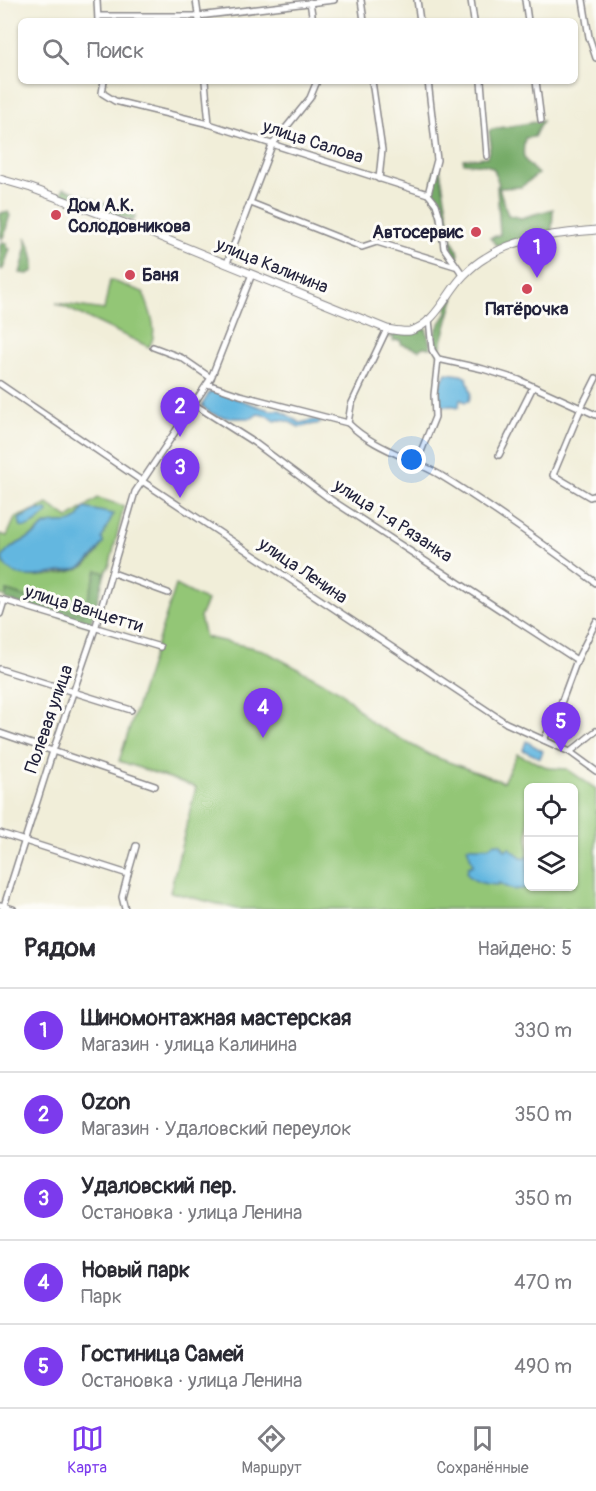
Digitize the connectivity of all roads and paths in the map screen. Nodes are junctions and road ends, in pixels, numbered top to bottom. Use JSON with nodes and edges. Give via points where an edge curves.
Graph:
{"nodes":[{"id":1,"x":97,"y":0,"type":"edge"},
{"id":2,"x":196,"y":0,"type":"edge"},
{"id":3,"x":334,"y":0,"type":"edge"},
{"id":4,"x":361,"y":0,"type":"edge"},
{"id":5,"x":417,"y":0,"type":"edge"},
{"id":6,"x":471,"y":0,"type":"edge"},
{"id":7,"x":525,"y":0,"type":"edge"},
{"id":8,"x":583,"y":0,"type":"edge"},
{"id":9,"x":310,"y":2,"type":"edge"},
{"id":10,"x":99,"y":18,"type":"edge"},
{"id":11,"x":199,"y":18,"type":"edge"},
{"id":12,"x":313,"y":18,"type":"edge"},
{"id":13,"x":364,"y":18,"type":"edge"},
{"id":14,"x":420,"y":18,"type":"edge"},
{"id":15,"x":474,"y":18,"type":"edge"},
{"id":16,"x":528,"y":18,"type":"edge"},
{"id":17,"x":596,"y":57,"type":"edge"},
{"id":18,"x":104,"y":84,"type":"edge"},
{"id":19,"x":205,"y":84,"type":"edge"},
{"id":20,"x":316,"y":84,"type":"edge"},
{"id":21,"x":372,"y":84,"type":"edge"},
{"id":22,"x":428,"y":84,"type":"edge"},
{"id":23,"x":481,"y":84,"type":"edge"},
{"id":24,"x":536,"y":84,"type":"edge"},
{"id":25,"x":541,"y":120,"type":"dead end"},
{"id":26,"x":209,"y":124,"type":"junction"},
{"id":27,"x":272,"y":145,"type":"junction"},
{"id":28,"x":487,"y":156,"type":"dead end"},
{"id":29,"x":0,"y":179,"type":"edge"},
{"id":30,"x":379,"y":179,"type":"junction"},
{"id":31,"x":428,"y":194,"type":"junction"},
{"id":32,"x":251,"y":203,"type":"junction"},
{"id":33,"x":596,"y":230,"type":"edge"},
{"id":34,"x":227,"y":263,"type":"junction"},
{"id":35,"x":456,"y":266,"type":"junction"},
{"id":36,"x":252,"y":274,"type":"junction"},
{"id":37,"x":463,"y":275,"type":"junction"},
{"id":38,"x":429,"y":319,"type":"junction"},
{"id":39,"x":387,"y":329,"type":"junction"},
{"id":40,"x":153,"y":347,"type":"dead end"},
{"id":41,"x":438,"y":359,"type":"junction"},
{"id":42,"x":596,"y":378,"type":"edge"},
{"id":43,"x":209,"y":381,"type":"junction"},
{"id":44,"x":0,"y":384,"type":"edge"},
{"id":45,"x":534,"y":387,"type":"junction"},
{"id":46,"x":195,"y":405,"type":"junction"},
{"id":47,"x":581,"y":408,"type":"junction"},
{"id":48,"x":596,"y":415,"type":"edge"},
{"id":49,"x":348,"y":423,"type":"junction"},
{"id":50,"x":499,"y":455,"type":"dead end"},
{"id":51,"x":416,"y":464,"type":"junction"},
{"id":52,"x":142,"y":481,"type":"junction"},
{"id":53,"x":596,"y":495,"type":"edge"},
{"id":54,"x":113,"y":573,"type":"junction"},
{"id":55,"x":596,"y":583,"type":"edge"},
{"id":56,"x":168,"y":593,"type":"dead end"},
{"id":57,"x":2,"y":600,"type":"edge"},
{"id":58,"x":0,"y":614,"type":"edge"},
{"id":59,"x":596,"y":622,"type":"edge"},
{"id":60,"x":95,"y":629,"type":"junction"},
{"id":61,"x":160,"y":647,"type":"dead end"},
{"id":62,"x":577,"y":660,"type":"junction"},
{"id":63,"x":0,"y":669,"type":"edge"},
{"id":64,"x":75,"y":691,"type":"junction"},
{"id":65,"x":131,"y":710,"type":"dead end"},
{"id":66,"x":595,"y":732,"type":"edge"},
{"id":67,"x":0,"y":733,"type":"edge"},
{"id":68,"x":544,"y":740,"type":"junction"},
{"id":69,"x":53,"y":751,"type":"junction"},
{"id":70,"x":570,"y":752,"type":"junction"},
{"id":71,"x":596,"y":771,"type":"edge"},
{"id":72,"x":155,"y":786,"type":"dead end"},
{"id":73,"x":0,"y":833,"type":"edge"},
{"id":74,"x":24,"y":840,"type":"junction"},
{"id":75,"x":136,"y":846,"type":"dead end"},
{"id":76,"x":128,"y":874,"type":"junction"},
{"id":77,"x":2,"y":907,"type":"edge"},
{"id":78,"x":13,"y":909,"type":"edge"},
{"id":79,"x":125,"y":909,"type":"edge"}],
"edges":[{"from":1,"to":10,"type":"street"},
{"from":2,"to":11,"type":"street"},
{"from":3,"to":9,"type":"street"},
{"from":4,"to":13,"type":"street"},
{"from":5,"to":14,"type":"street"},
{"from":6,"to":15,"type":"street"},
{"from":7,"to":16,"type":"street"},
{"from":8,"to":17,"type":"street"},
{"from":9,"to":11,"type":"street"},
{"from":9,"to":12,"type":"street"},
{"from":10,"to":11,"type":"street"},
{"from":18,"to":26,"type":"street","name":"улица Салова","via":[[102,93],[115,101]]},
{"from":19,"to":26,"type":"street"},
{"from":20,"to":27,"type":"street","via":[[310,98]]},
{"from":21,"to":30,"type":"street","via":[[382,150]]},
{"from":22,"to":31,"type":"street","via":[[437,160]]},
{"from":23,"to":28,"type":"street"},
{"from":24,"to":25,"type":"street"},
{"from":26,"to":27,"type":"street","name":"улица Салова"},
{"from":27,"to":30,"type":"street","name":"улица Салова"},
{"from":27,"to":32,"type":"street"},
{"from":29,"to":34,"type":"main road","name":"улица Калинина"},
{"from":30,"to":31,"type":"street","name":"улица Салова"},
{"from":31,"to":35,"type":"street","via":[[440,217],[444,248]]},
{"from":32,"to":34,"type":"street"},
{"from":32,"to":35,"type":"street","via":[[362,247],[377,242]]},
{"from":33,"to":37,"type":"main road","name":"улица Калинина","via":[[538,237],[509,246],[484,258]]},
{"from":34,"to":36,"type":"main road","name":"улица Калинина"},
{"from":35,"to":37,"type":"street"},
{"from":36,"to":39,"type":"main road","name":"улица Калинина"},
{"from":36,"to":43,"type":"street","name":"Полевая улица"},
{"from":37,"to":38,"type":"main road","name":"улица Калинина"},
{"from":38,"to":39,"type":"main road","name":"улица Калинина","via":[[410,331]]},
{"from":38,"to":41,"type":"street","via":[[432,350]]},
{"from":39,"to":49,"type":"street","via":[[351,405]]},
{"from":40,"to":43,"type":"street","via":[[182,358]]},
{"from":41,"to":45,"type":"street"},
{"from":41,"to":51,"type":"street","via":[[435,417]]},
{"from":42,"to":47,"type":"street"},
{"from":43,"to":46,"type":"street","name":"Полевая улица"},
{"from":43,"to":49,"type":"street","via":[[240,395]]},
{"from":44,"to":52,"type":"street","name":"улица Ленина"},
{"from":45,"to":47,"type":"street"},
{"from":45,"to":50,"type":"street"},
{"from":46,"to":52,"type":"street","name":"Полевая улица"},
{"from":46,"to":62,"type":"street","name":"улица 1-я Рязанка","via":[[255,443],[330,499]]},
{"from":47,"to":48,"type":"street"},
{"from":47,"to":53,"type":"street","via":[[553,475],[590,497]]},
{"from":49,"to":51,"type":"street","via":[[361,436]]},
{"from":51,"to":55,"type":"street","via":[[522,528]]},
{"from":52,"to":54,"type":"street","name":"Полевая улица","via":[[135,492]]},
{"from":52,"to":68,"type":"street","name":"улица Ленина","via":[[506,723]]},
{"from":54,"to":56,"type":"street"},
{"from":54,"to":60,"type":"street","name":"Полевая улица"},
{"from":57,"to":58,"type":"street"},
{"from":57,"to":60,"type":"street","name":"улица Ванцетти"},
{"from":59,"to":62,"type":"street"},
{"from":60,"to":61,"type":"street","name":"улица Ванцетти"},
{"from":60,"to":64,"type":"street","name":"Полевая улица"},
{"from":62,"to":68,"type":"street"},
{"from":63,"to":64,"type":"street"},
{"from":64,"to":65,"type":"street"},
{"from":64,"to":69,"type":"street","name":"Полевая улица"},
{"from":66,"to":70,"type":"street"},
{"from":67,"to":69,"type":"street"},
{"from":68,"to":70,"type":"street","name":"улица Ленина"},
{"from":69,"to":72,"type":"street"},
{"from":69,"to":74,"type":"street","name":"Полевая улица"},
{"from":70,"to":71,"type":"street","name":"улица Ленина"},
{"from":73,"to":74,"type":"street"},
{"from":74,"to":76,"type":"street"},
{"from":74,"to":77,"type":"street","name":"Полевая улица"},
{"from":75,"to":76,"type":"street"},
{"from":76,"to":79,"type":"street","via":[[122,897]]},
{"from":77,"to":78,"type":"street"}]}
